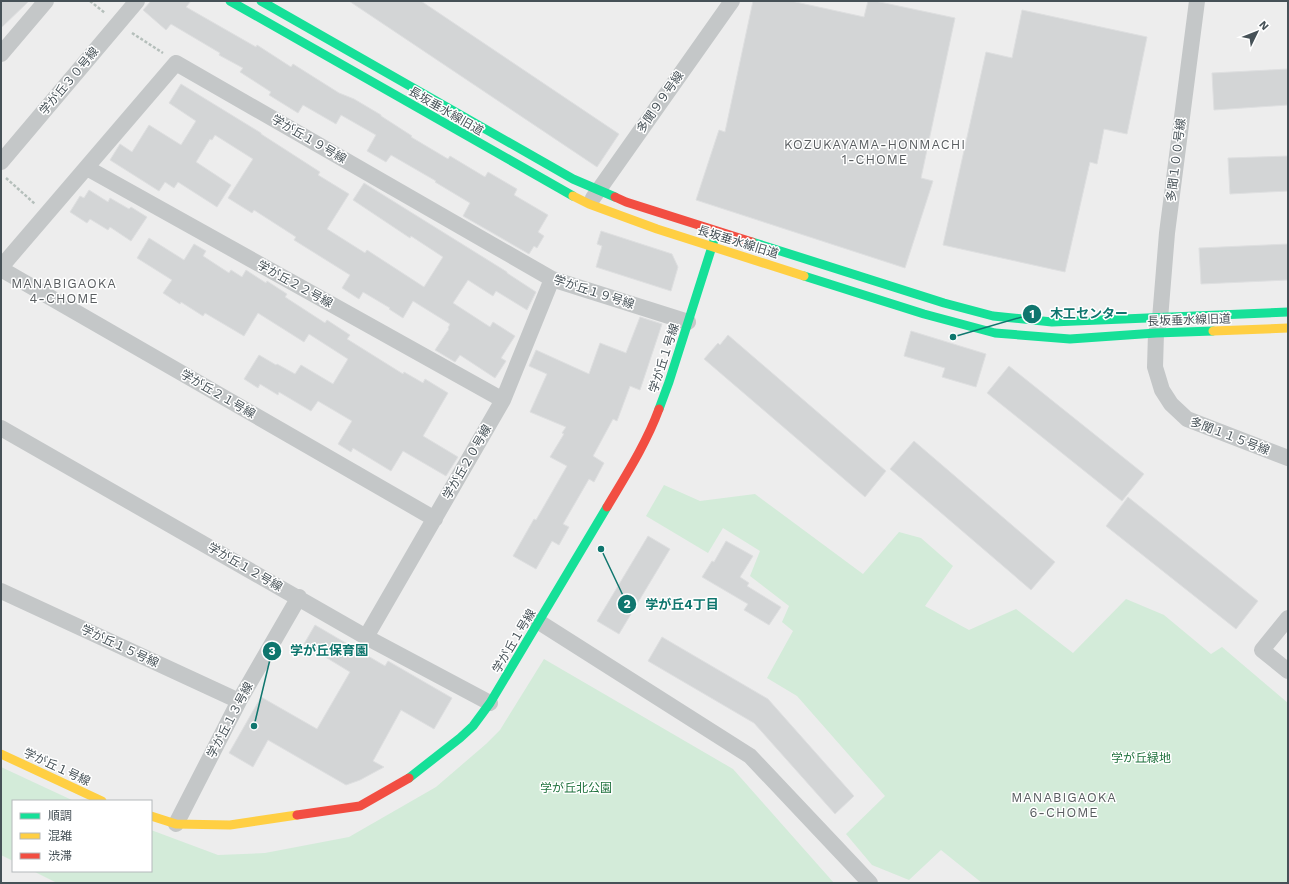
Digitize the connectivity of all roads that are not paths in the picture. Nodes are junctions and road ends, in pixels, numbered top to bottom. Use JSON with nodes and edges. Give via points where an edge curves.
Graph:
{"nodes":[{"id":1,"x":46,"y":1,"type":"edge"},
{"id":2,"x":137,"y":1,"type":"edge"},
{"id":3,"x":230,"y":1,"type":"edge"},
{"id":4,"x":261,"y":1,"type":"edge"},
{"id":5,"x":732,"y":1,"type":"edge"},
{"id":6,"x":1197,"y":1,"type":"edge"},
{"id":7,"x":1,"y":54,"type":"edge"},
{"id":8,"x":1,"y":162,"type":"edge"},
{"id":9,"x":87,"y":168,"type":"junction"},
{"id":10,"x":598,"y":190,"type":"junction"},
{"id":11,"x":589,"y":204,"type":"junction"},
{"id":12,"x":716,"y":231,"type":"junction"},
{"id":13,"x":712,"y":247,"type":"junction"},
{"id":14,"x":1,"y":268,"type":"edge"},
{"id":15,"x":552,"y":280,"type":"junction"},
{"id":16,"x":1288,"y":312,"type":"edge"},
{"id":17,"x":688,"y":322,"type":"junction"},
{"id":18,"x":1158,"y":326,"type":"junction"},
{"id":19,"x":1288,"y":328,"type":"edge"},
{"id":20,"x":503,"y":400,"type":"junction"},
{"id":21,"x":1,"y":428,"type":"edge"},
{"id":22,"x":1288,"y":458,"type":"edge"},
{"id":23,"x":435,"y":519,"type":"junction"},
{"id":24,"x":1,"y":591,"type":"edge"},
{"id":25,"x":298,"y":597,"type":"junction"},
{"id":26,"x":1288,"y":618,"type":"edge"},
{"id":27,"x":539,"y":622,"type":"junction"},
{"id":28,"x":366,"y":637,"type":"junction"},
{"id":29,"x":1288,"y":671,"type":"edge"},
{"id":30,"x":239,"y":701,"type":"junction"},
{"id":31,"x":490,"y":703,"type":"junction"},
{"id":32,"x":1,"y":754,"type":"edge"},
{"id":33,"x":100,"y":800,"type":"edge"},
{"id":34,"x":152,"y":816,"type":"edge"},
{"id":35,"x":176,"y":824,"type":"junction"},
{"id":36,"x":870,"y":883,"type":"edge"}],
"edges":[{"from":1,"to":7,"type":"street"},
{"from":2,"to":8,"type":"street","name":"学が丘３０号線"},
{"from":3,"to":11,"type":"street","name":"長坂垂水線旧道"},
{"from":4,"to":10,"type":"street","name":"長坂垂水線旧道"},
{"from":5,"to":10,"type":"street","name":"多聞９９号線"},
{"from":6,"to":18,"type":"street","name":"多聞１００号線","via":[[1167,233]]},
{"from":9,"to":14,"type":"street","name":"学が丘１９号線"},
{"from":9,"to":15,"type":"street","name":"学が丘１９号線","via":[[176,63]]},
{"from":9,"to":20,"type":"street","name":"学が丘２２号線"},
{"from":10,"to":11,"type":"street","name":"多聞９９号線"},
{"from":10,"to":12,"type":"street","name":"長坂垂水線旧道","via":[[626,202]]},
{"from":11,"to":13,"type":"street","name":"長坂垂水線旧道"},
{"from":12,"to":13,"type":"street","name":"学が丘１号線"},
{"from":12,"to":18,"type":"street","name":"長坂垂水線旧道","via":[[993,316],[1052,322]]},
{"from":13,"to":17,"type":"street","name":"学が丘１号線"},
{"from":13,"to":18,"type":"street","name":"長坂垂水線旧道","via":[[924,314],[995,333],[1070,339]]},
{"from":14,"to":23,"type":"street","name":"学が丘２１号線"},
{"from":15,"to":17,"type":"street","name":"学が丘１９号線"},
{"from":15,"to":20,"type":"street","name":"学が丘２０号線"},
{"from":16,"to":18,"type":"street","name":"長坂垂水線旧道"},
{"from":17,"to":27,"type":"street","name":"学が丘１号線","via":[[669,382],[648,435]]},
{"from":18,"to":19,"type":"street","name":"長坂垂水線旧道"},
{"from":18,"to":22,"type":"street","name":"多聞１１５号線","via":[[1155,367],[1162,390],[1171,404],[1187,419]]},
{"from":20,"to":23,"type":"street","name":"学が丘２０号線"},
{"from":21,"to":25,"type":"street","name":"学が丘１２号線"},
{"from":23,"to":28,"type":"street","name":"学が丘２０号線"},
{"from":24,"to":30,"type":"street","name":"学が丘１５号線"},
{"from":25,"to":28,"type":"street","name":"学が丘１２号線"},
{"from":25,"to":30,"type":"street","name":"学が丘１３号線"},
{"from":26,"to":29,"type":"street","via":[[1262,650]]},
{"from":27,"to":31,"type":"street","name":"学が丘１号線"},
{"from":27,"to":36,"type":"street","via":[[750,756]]},
{"from":28,"to":31,"type":"street","name":"学が丘１２号線"},
{"from":30,"to":35,"type":"street","name":"学が丘１３号線"},
{"from":31,"to":35,"type":"street","name":"学が丘１号線","via":[[473,726],[414,775],[360,806],[230,825]]},
{"from":32,"to":33,"type":"street","name":"学が丘１号線"},
{"from":34,"to":35,"type":"street","name":"学が丘１号線"}]}
